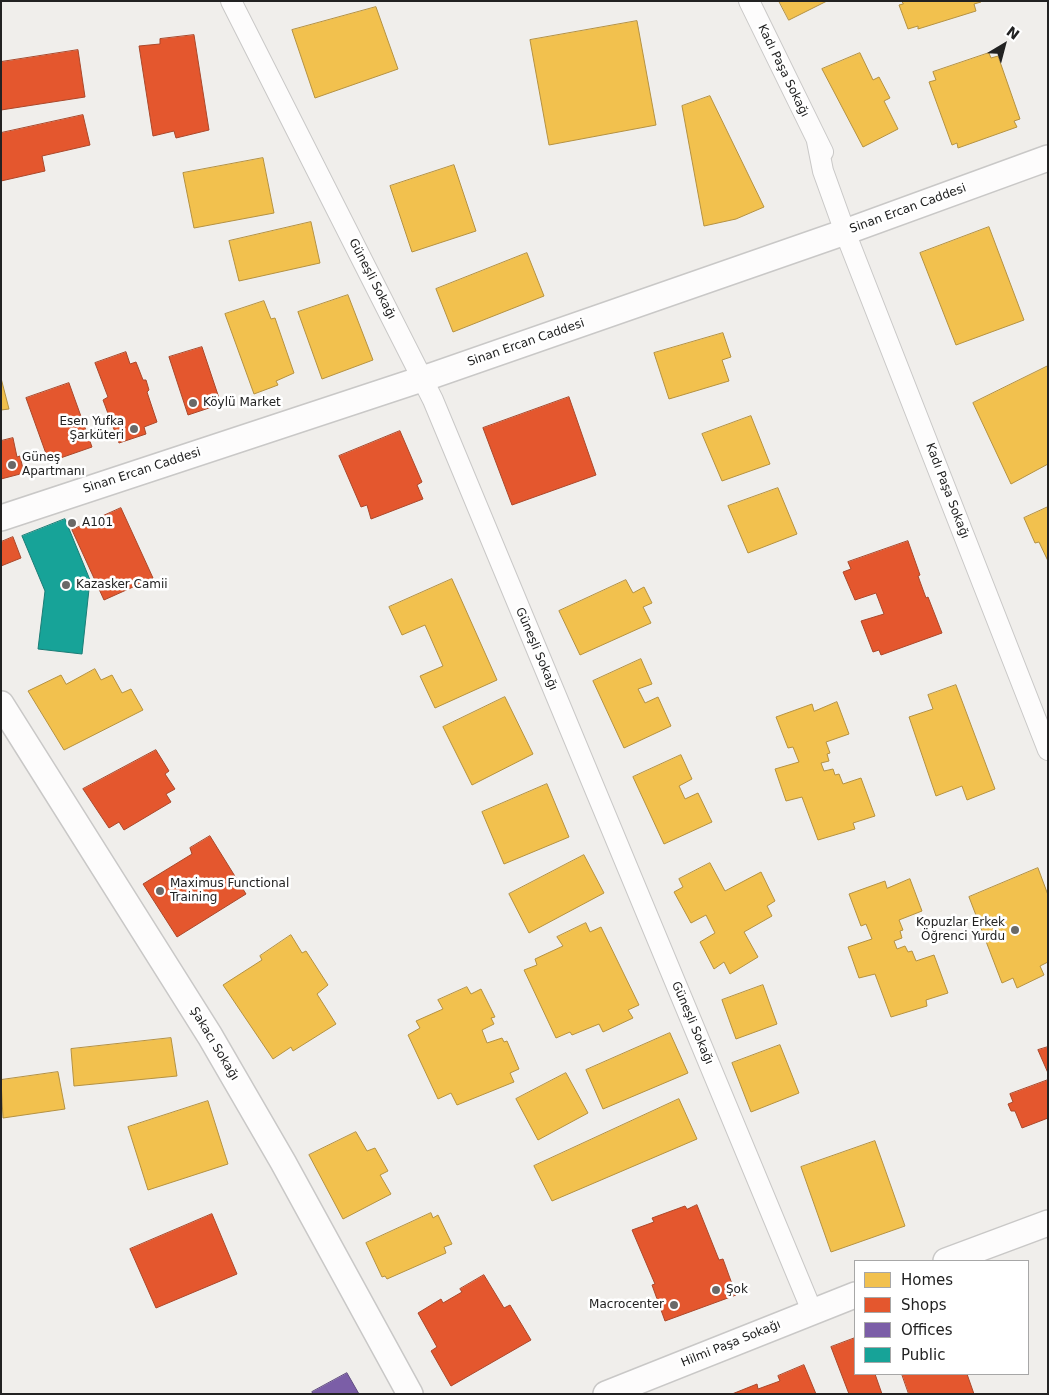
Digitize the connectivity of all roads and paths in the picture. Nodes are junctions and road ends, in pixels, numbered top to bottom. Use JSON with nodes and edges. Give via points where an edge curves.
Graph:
{"nodes":[{"id":1,"x":231,"y":1,"type":"edge"},
{"id":2,"x":748,"y":1,"type":"edge"},
{"id":3,"x":1048,"y":158,"type":"edge"},
{"id":4,"x":845,"y":232,"type":"junction"},
{"id":5,"x":422,"y":378,"type":"junction"},
{"id":6,"x":1,"y":518,"type":"edge"},
{"id":7,"x":1,"y":704,"type":"edge"},
{"id":8,"x":1048,"y":750,"type":"edge"},
{"id":9,"x":1048,"y":1223,"type":"edge"},
{"id":10,"x":949,"y":1260,"type":"edge"},
{"id":11,"x":854,"y":1295,"type":"edge"},
{"id":12,"x":812,"y":1311,"type":"junction"},
{"id":13,"x":410,"y":1394,"type":"edge"},
{"id":14,"x":606,"y":1394,"type":"edge"}],
"edges":[{"from":1,"to":5,"type":"street","name":"Güneşli Sokağı"},
{"from":2,"to":4,"type":"street","name":"Kadı Paşa Sokağı","via":[[817,140],[823,171]]},
{"from":3,"to":4,"type":"street","name":"Sinan Ercan Caddesi"},
{"from":4,"to":5,"type":"street","name":"Sinan Ercan Caddesi"},
{"from":4,"to":8,"type":"street","name":"Kadı Paşa Sokağı"},
{"from":5,"to":6,"type":"street","name":"Sinan Ercan Caddesi"},
{"from":5,"to":12,"type":"street","name":"Güneşli Sokağı"},
{"from":7,"to":13,"type":"street","name":"Şakacı Sokağı","via":[[210,1036],[288,1170]]},
{"from":9,"to":10,"type":"street"},
{"from":11,"to":12,"type":"street","name":"Hilmi Paşa Sokağı"},
{"from":12,"to":14,"type":"street","name":"Hilmi Paşa Sokağı"}]}
